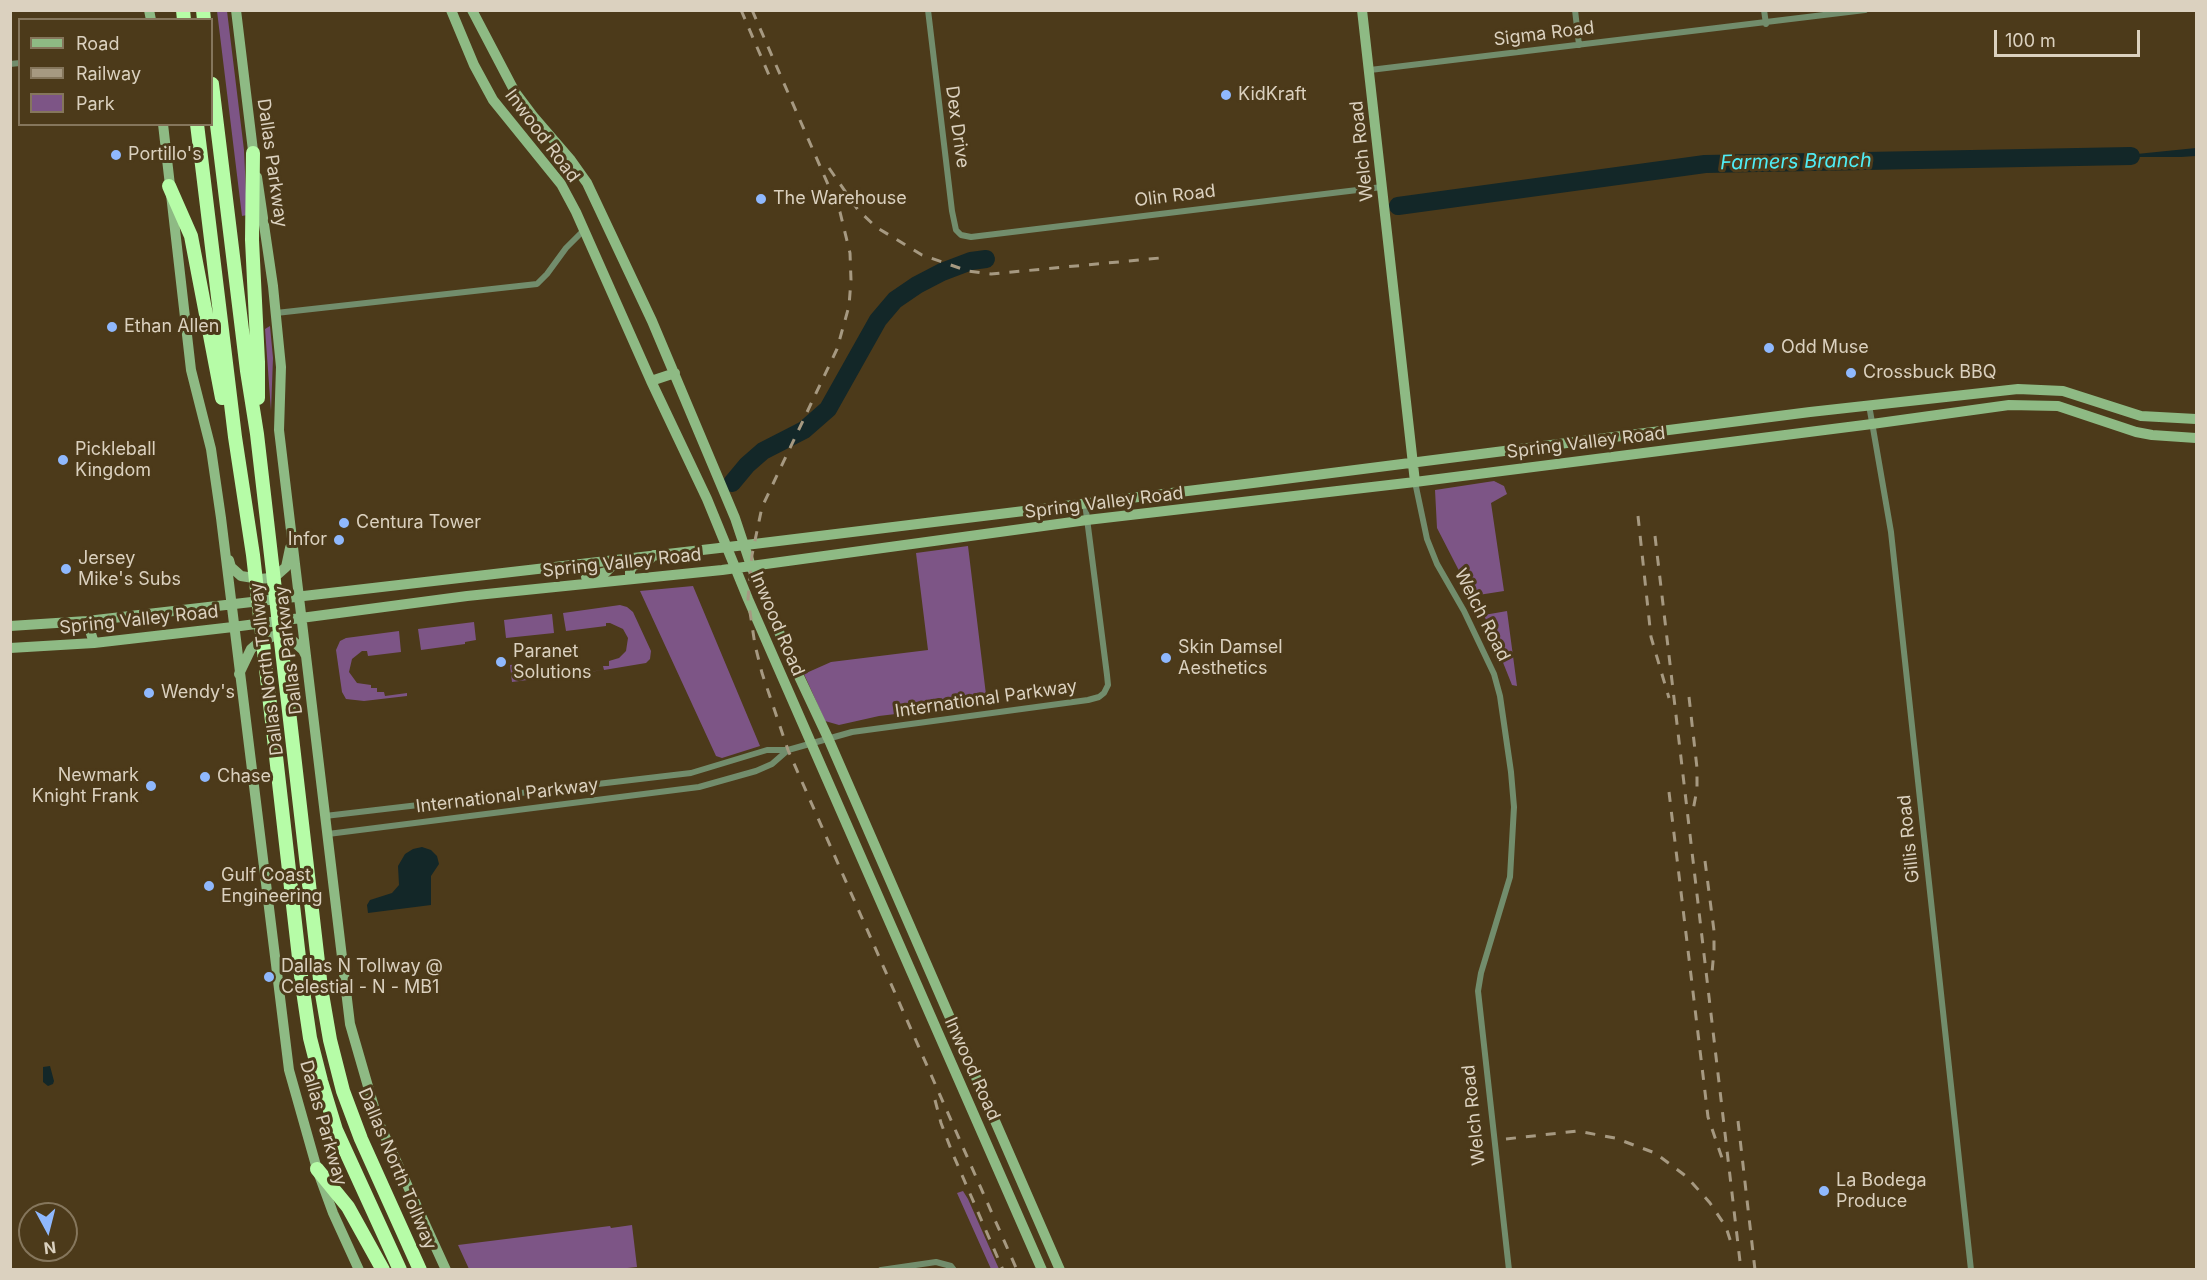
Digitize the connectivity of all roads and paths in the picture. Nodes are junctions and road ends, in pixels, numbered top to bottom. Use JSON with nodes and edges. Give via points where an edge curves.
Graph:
{"nodes":[{"id":1,"x":236,"y":10,"type":"edge"},
{"id":2,"x":451,"y":10,"type":"edge"},
{"id":3,"x":472,"y":10,"type":"edge"},
{"id":4,"x":928,"y":10,"type":"edge"},
{"id":5,"x":1362,"y":10,"type":"edge"},
{"id":6,"x":1575,"y":10,"type":"edge"},
{"id":7,"x":1764,"y":10,"type":"edge"},
{"id":8,"x":1864,"y":10,"type":"edge"},
{"id":9,"x":1766,"y":24,"type":"junction"},
{"id":10,"x":1579,"y":45,"type":"junction"},
{"id":11,"x":1370,"y":70,"type":"junction"},
{"id":12,"x":213,"y":92,"type":"edge"},
{"id":13,"x":163,"y":126,"type":"edge"},
{"id":14,"x":197,"y":126,"type":"edge"},
{"id":15,"x":253,"y":153,"type":"junction"},
{"id":16,"x":169,"y":186,"type":"junction"},
{"id":17,"x":1383,"y":187,"type":"junction"},
{"id":18,"x":604,"y":219,"type":"junction"},
{"id":19,"x":584,"y":230,"type":"junction"},
{"id":20,"x":971,"y":237,"type":"joint"},
{"id":21,"x":276,"y":313,"type":"junction"},
{"id":22,"x":675,"y":372,"type":"junction"},
{"id":23,"x":651,"y":381,"type":"junction"},
{"id":24,"x":1869,"y":405,"type":"junction"},
{"id":25,"x":2196,"y":419,"type":"edge"},
{"id":26,"x":1872,"y":424,"type":"junction"},
{"id":27,"x":1705,"y":425,"type":"junction"},
{"id":28,"x":257,"y":434,"type":"junction"},
{"id":29,"x":235,"y":437,"type":"junction"},
{"id":30,"x":2196,"y":438,"type":"edge"},
{"id":31,"x":1707,"y":444,"type":"junction"},
{"id":32,"x":1413,"y":462,"type":"junction"},
{"id":33,"x":1416,"y":482,"type":"junction"},
{"id":34,"x":1085,"y":503,"type":"junction"},
{"id":35,"x":960,"y":518,"type":"junction"},
{"id":36,"x":1087,"y":520,"type":"junction"},
{"id":37,"x":291,"y":534,"type":"junction"},
{"id":38,"x":962,"y":537,"type":"junction"},
{"id":39,"x":224,"y":542,"type":"junction"},
{"id":40,"x":744,"y":545,"type":"junction"},
{"id":41,"x":726,"y":547,"type":"junction"},
{"id":42,"x":654,"y":555,"type":"junction"},
{"id":43,"x":613,"y":560,"type":"junction"},
{"id":44,"x":751,"y":566,"type":"junction"},
{"id":45,"x":735,"y":568,"type":"junction"},
{"id":46,"x":630,"y":578,"type":"junction"},
{"id":47,"x":560,"y":585,"type":"junction"},
{"id":48,"x":299,"y":595,"type":"junction"},
{"id":49,"x":230,"y":604,"type":"junction"},
{"id":50,"x":302,"y":617,"type":"junction"},
{"id":51,"x":87,"y":621,"type":"junction"},
{"id":52,"x":10,"y":626,"type":"edge"},
{"id":53,"x":233,"y":627,"type":"junction"},
{"id":54,"x":94,"y":643,"type":"junction"},
{"id":55,"x":10,"y":648,"type":"edge"},
{"id":56,"x":307,"y":659,"type":"junction"},
{"id":57,"x":239,"y":674,"type":"junction"},
{"id":58,"x":828,"y":738,"type":"junction"},
{"id":59,"x":811,"y":743,"type":"junction"},
{"id":60,"x":789,"y":750,"type":"junction"},
{"id":61,"x":325,"y":816,"type":"junction"},
{"id":62,"x":328,"y":834,"type":"junction"},
{"id":63,"x":922,"y":954,"type":"junction"},
{"id":64,"x":907,"y":962,"type":"junction"},
{"id":65,"x":317,"y":1169,"type":"junction"},
{"id":66,"x":1034,"y":1209,"type":"junction"},
{"id":67,"x":1018,"y":1216,"type":"junction"},
{"id":68,"x":359,"y":1269,"type":"edge"},
{"id":69,"x":382,"y":1269,"type":"edge"},
{"id":70,"x":400,"y":1269,"type":"edge"},
{"id":71,"x":420,"y":1269,"type":"edge"},
{"id":72,"x":446,"y":1269,"type":"edge"},
{"id":73,"x":880,"y":1269,"type":"edge"},
{"id":74,"x":954,"y":1269,"type":"edge"},
{"id":75,"x":1042,"y":1269,"type":"edge"},
{"id":76,"x":1060,"y":1269,"type":"edge"},
{"id":77,"x":1509,"y":1269,"type":"edge"},
{"id":78,"x":1971,"y":1269,"type":"edge"}],
"edges":[{"from":1,"to":15,"type":"main road","name":"Dallas Parkway"},
{"from":2,"to":19,"type":"main road","name":"Inwood Road","via":[[493,100],[561,184]]},
{"from":3,"to":18,"type":"main road","name":"Inwood Road","via":[[515,92],[587,183]]},
{"from":4,"to":20,"type":"street","name":"Dex Drive","via":[[955,227],[961,235]]},
{"from":5,"to":11,"type":"main road","name":"Welch Road"},
{"from":6,"to":10,"type":"street"},
{"from":7,"to":9,"type":"street"},
{"from":8,"to":9,"type":"street","name":"Sigma Road"},
{"from":9,"to":10,"type":"street","name":"Sigma Road"},
{"from":10,"to":11,"type":"street","name":"Sigma Road"},
{"from":11,"to":17,"type":"main road","name":"Welch Road"},
{"from":12,"to":28,"type":"highway","name":"Dallas North Tollway"},
{"from":13,"to":16,"type":"main road","name":"Dallas Parkway"},
{"from":14,"to":29,"type":"highway","name":"Dallas North Tollway"},
{"from":15,"to":21,"type":"main road","name":"Dallas Parkway"},
{"from":15,"to":28,"type":"highway"},
{"from":16,"to":29,"type":"highway","via":[[190,236],[224,408]]},
{"from":16,"to":39,"type":"main road","name":"Dallas Parkway","via":[[190,370],[211,449]]},
{"from":17,"to":20,"type":"street","name":"Olin Road"},
{"from":17,"to":32,"type":"main road","name":"Welch Road"},
{"from":18,"to":19,"type":"main road"},
{"from":18,"to":22,"type":"main road","name":"Inwood Road"},
{"from":19,"to":21,"type":"street","via":[[537,284]]},
{"from":19,"to":23,"type":"main road","name":"Inwood Road"},
{"from":21,"to":37,"type":"main road","name":"Dallas Parkway","via":[[281,367],[279,430]]},
{"from":22,"to":23,"type":"main road"},
{"from":22,"to":40,"type":"main road","name":"Inwood Road"},
{"from":23,"to":41,"type":"main road","name":"Inwood Road"},
{"from":24,"to":25,"type":"main road","name":"Spring Valley Road","via":[[2018,388],[2063,391],[2141,416]]},
{"from":24,"to":26,"type":"street","name":"Gillis Road"},
{"from":24,"to":27,"type":"main road","name":"Spring Valley Road"},
{"from":26,"to":30,"type":"main road","name":"Spring Valley Road","via":[[2009,405],[2044,404],[2136,432]]},
{"from":26,"to":31,"type":"main road","name":"Spring Valley Road"},
{"from":26,"to":78,"type":"street","name":"Gillis Road","via":[[1892,544]]},
{"from":27,"to":31,"type":"main road"},
{"from":27,"to":32,"type":"main road","name":"Spring Valley Road"},
{"from":28,"to":71,"type":"highway","name":"Dallas North Tollway","via":[[330,1040],[361,1139]]},
{"from":29,"to":70,"type":"highway","name":"Dallas North Tollway","via":[[253,555],[310,1038],[336,1130]]},
{"from":31,"to":33,"type":"main road","name":"Spring Valley Road"},
{"from":32,"to":33,"type":"main road","name":"Welch Road"},
{"from":32,"to":34,"type":"main road","name":"Spring Valley Road"},
{"from":33,"to":36,"type":"main road","name":"Spring Valley Road"},
{"from":33,"to":77,"type":"street","name":"Welch Road","via":[[1427,539],[1437,564],[1494,674],[1511,772],[1514,814],[1510,877],[1478,991]]},
{"from":34,"to":35,"type":"main road","name":"Spring Valley Road"},
{"from":34,"to":36,"type":"street","name":"International Parkway"},
{"from":35,"to":38,"type":"main road"},
{"from":35,"to":40,"type":"main road","name":"Spring Valley Road"},
{"from":36,"to":38,"type":"main road","name":"Spring Valley Road"},
{"from":36,"to":58,"type":"street","name":"International Parkway","via":[[1107,675],[1104,693],[1088,700]]},
{"from":37,"to":39,"type":"main road","via":[[286,567],[277,575],[260,579],[236,573]]},
{"from":37,"to":48,"type":"main road","name":"Dallas Parkway"},
{"from":38,"to":44,"type":"main road","name":"Spring Valley Road"},
{"from":39,"to":49,"type":"main road","name":"Dallas Parkway"},
{"from":40,"to":41,"type":"main road","name":"Spring Valley Road"},
{"from":40,"to":44,"type":"main road","name":"Inwood Road"},
{"from":41,"to":42,"type":"main road","name":"Spring Valley Road"},
{"from":41,"to":45,"type":"main road","name":"Inwood Road"},
{"from":42,"to":43,"type":"main road","name":"Spring Valley Road"},
{"from":42,"to":46,"type":"main road","via":[[646,563],[633,566]]},
{"from":43,"to":47,"type":"main road","via":[[606,572]]},
{"from":43,"to":48,"type":"main road","name":"Spring Valley Road"},
{"from":44,"to":45,"type":"main road","name":"Spring Valley Road"},
{"from":44,"to":58,"type":"main road","name":"Inwood Road"},
{"from":45,"to":46,"type":"main road","name":"Spring Valley Road"},
{"from":45,"to":59,"type":"main road","name":"Inwood Road"},
{"from":46,"to":47,"type":"main road","name":"Spring Valley Road"},
{"from":47,"to":50,"type":"main road","name":"Spring Valley Road"},
{"from":48,"to":49,"type":"main road","name":"Spring Valley Road"},
{"from":48,"to":50,"type":"main road","name":"Dallas Parkway"},
{"from":49,"to":51,"type":"main road","name":"Spring Valley Road"},
{"from":49,"to":53,"type":"main road","name":"Dallas Parkway"},
{"from":50,"to":53,"type":"main road","name":"Spring Valley Road"},
{"from":50,"to":56,"type":"main road","name":"Dallas Parkway"},
{"from":51,"to":52,"type":"main road","name":"Spring Valley Road"},
{"from":51,"to":54,"type":"main road"},
{"from":53,"to":54,"type":"main road","name":"Spring Valley Road"},
{"from":53,"to":57,"type":"main road","name":"Dallas Parkway"},
{"from":54,"to":55,"type":"main road","name":"Spring Valley Road"},
{"from":56,"to":57,"type":"main road","via":[[293,641],[274,636],[251,649]]},
{"from":56,"to":61,"type":"main road","name":"Dallas Parkway"},
{"from":57,"to":65,"type":"main road","name":"Dallas Parkway","via":[[289,1070]]},
{"from":58,"to":59,"type":"street","name":"International Parkway"},
{"from":58,"to":63,"type":"main road","name":"Inwood Road"},
{"from":59,"to":60,"type":"street","name":"International Parkway"},
{"from":59,"to":64,"type":"main road","name":"Inwood Road"},
{"from":60,"to":61,"type":"street","name":"International Parkway","via":[[767,750],[691,772]]},
{"from":60,"to":62,"type":"street","name":"International Parkway","via":[[772,764],[740,778],[699,787]]},
{"from":61,"to":62,"type":"main road","name":"Dallas Parkway"},
{"from":62,"to":72,"type":"main road","name":"Dallas Parkway","via":[[350,1024],[378,1121]]},
{"from":63,"to":64,"type":"main road"},
{"from":63,"to":66,"type":"main road","name":"Inwood Road"},
{"from":64,"to":67,"type":"main road","name":"Inwood Road"},
{"from":65,"to":68,"type":"main road","name":"Dallas Parkway"},
{"from":65,"to":69,"type":"highway","via":[[348,1207]]},
{"from":66,"to":67,"type":"main road"},
{"from":66,"to":76,"type":"main road","name":"Inwood Road"},
{"from":67,"to":75,"type":"main road","name":"Inwood Road"},
{"from":73,"to":74,"type":"street","via":[[936,1262]]}]}
